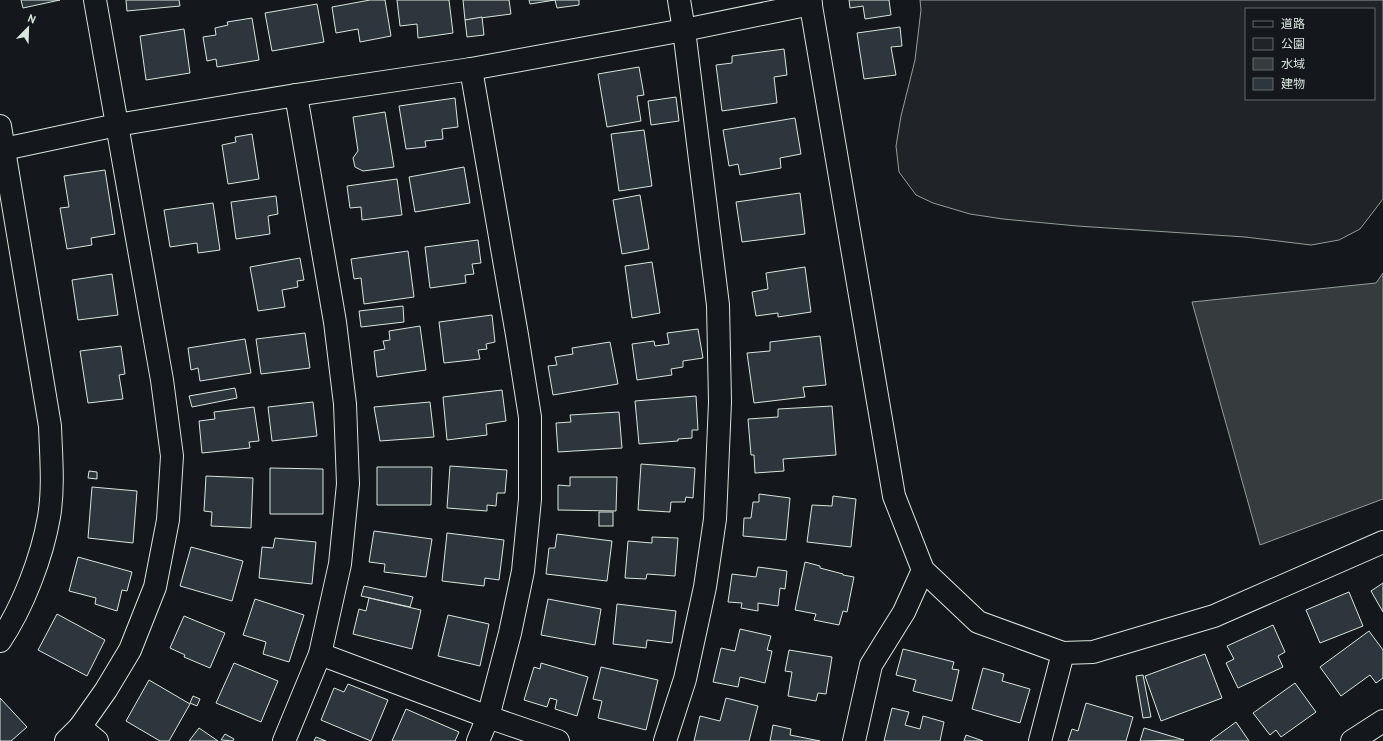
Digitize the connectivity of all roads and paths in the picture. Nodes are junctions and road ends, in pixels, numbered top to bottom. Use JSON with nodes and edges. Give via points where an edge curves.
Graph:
{"nodes":[{"id":1,"x":95,"y":0,"type":"edge"},
{"id":2,"x":679,"y":0,"type":"edge"},
{"id":3,"x":811,"y":2,"type":"edge"},
{"id":4,"x":684,"y":30,"type":"junction"},
{"id":5,"x":471,"y":69,"type":"junction"},
{"id":6,"x":296,"y":95,"type":"junction"},
{"id":7,"x":117,"y":125,"type":"junction"},
{"id":8,"x":0,"y":126,"type":"edge"},
{"id":9,"x":4,"y":149,"type":"junction"},
{"id":10,"x":1383,"y":542,"type":"edge"},
{"id":11,"x":923,"y":570,"type":"junction"},
{"id":12,"x":0,"y":641,"type":"edge"},
{"id":13,"x":1062,"y":653,"type":"junction"},
{"id":14,"x":320,"y":654,"type":"junction"},
{"id":15,"x":488,"y":717,"type":"junction"},
{"id":16,"x":1383,"y":721,"type":"edge"},
{"id":17,"x":73,"y":734,"type":"edge"},
{"id":18,"x":97,"y":741,"type":"edge"},
{"id":19,"x":284,"y":741,"type":"edge"},
{"id":20,"x":478,"y":741,"type":"edge"},
{"id":21,"x":558,"y":741,"type":"edge"},
{"id":22,"x":665,"y":741,"type":"edge"},
{"id":23,"x":854,"y":741,"type":"edge"},
{"id":24,"x":1040,"y":741,"type":"edge"},
{"id":25,"x":1352,"y":741,"type":"edge"}],
"edges":[{"from":1,"to":7,"type":"street"},
{"from":2,"to":4,"type":"street"},
{"from":3,"to":4,"type":"street"},
{"from":3,"to":11,"type":"street","via":[[894,496]]},
{"from":4,"to":5,"type":"street"},
{"from":4,"to":22,"type":"street","via":[[718,305],[720,402],[714,519],[705,587],[685,679]]},
{"from":5,"to":6,"type":"street"},
{"from":5,"to":15,"type":"street","via":[[530,417],[530,499],[523,572]]},
{"from":6,"to":7,"type":"street"},
{"from":6,"to":14,"type":"street","via":[[335,322],[345,404],[348,484],[340,564]]},
{"from":7,"to":9,"type":"street"},
{"from":7,"to":17,"type":"street","via":[[162,380],[172,456],[168,520],[154,587],[130,650]]},
{"from":8,"to":9,"type":"street"},
{"from":9,"to":12,"type":"street","via":[[50,426],[52,474],[49,516],[39,556],[24,596]]},
{"from":10,"to":13,"type":"street","via":[[1214,616],[1093,652]]},
{"from":11,"to":13,"type":"street","via":[[978,622]]},
{"from":11,"to":23,"type":"street","via":[[904,612],[871,665]]},
{"from":13,"to":24,"type":"street"},
{"from":14,"to":15,"type":"street"},
{"from":14,"to":19,"type":"street"},
{"from":15,"to":20,"type":"street"},
{"from":15,"to":21,"type":"street"},
{"from":16,"to":25,"type":"street"},
{"from":17,"to":18,"type":"street"}]}
